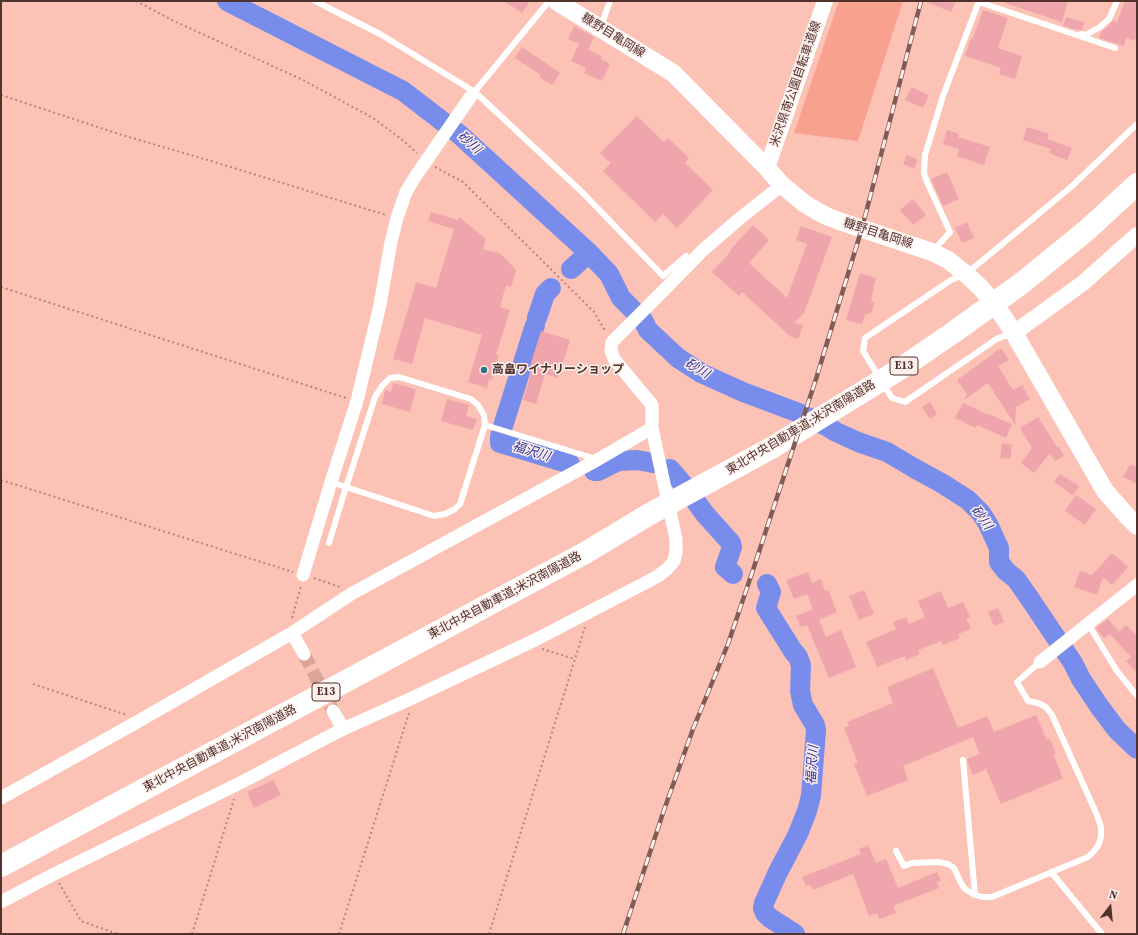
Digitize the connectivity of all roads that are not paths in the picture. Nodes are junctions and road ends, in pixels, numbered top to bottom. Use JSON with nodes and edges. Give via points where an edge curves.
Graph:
{"nodes":[{"id":1,"x":315,"y":1,"type":"edge"},
{"id":2,"x":549,"y":1,"type":"edge"},
{"id":3,"x":556,"y":1,"type":"edge"},
{"id":4,"x":610,"y":1,"type":"edge"},
{"id":5,"x":826,"y":1,"type":"edge"},
{"id":6,"x":1117,"y":1,"type":"edge"},
{"id":7,"x":979,"y":2,"type":"edge"},
{"id":8,"x":600,"y":28,"type":"junction"},
{"id":9,"x":1073,"y":34,"type":"junction"},
{"id":10,"x":1115,"y":48,"type":"dead end"},
{"id":11,"x":473,"y":94,"type":"junction"},
{"id":12,"x":1137,"y":124,"type":"edge"},
{"id":13,"x":767,"y":168,"type":"junction"},
{"id":14,"x":1137,"y":184,"type":"edge"},
{"id":15,"x":782,"y":185,"type":"junction"},
{"id":16,"x":1137,"y":235,"type":"edge"},
{"id":17,"x":932,"y":252,"type":"junction"},
{"id":18,"x":686,"y":256,"type":"dead end"},
{"id":19,"x":966,"y":274,"type":"junction"},
{"id":20,"x":1014,"y":333,"type":"junction"},
{"id":21,"x":485,"y":425,"type":"junction"},
{"id":22,"x":652,"y":428,"type":"junction"},
{"id":23,"x":597,"y":460,"type":"junction"},
{"id":24,"x":331,"y":482,"type":"junction"},
{"id":25,"x":346,"y":487,"type":"junction"},
{"id":26,"x":648,"y":515,"type":"junction"},
{"id":27,"x":1137,"y":526,"type":"edge"},
{"id":28,"x":329,"y":543,"type":"dead end"},
{"id":29,"x":303,"y":575,"type":"road end"},
{"id":30,"x":1137,"y":585,"type":"edge"},
{"id":31,"x":1086,"y":626,"type":"junction"},
{"id":32,"x":292,"y":633,"type":"junction"},
{"id":33,"x":304,"y":654,"type":"tunnel mouth"},
{"id":34,"x":1040,"y":662,"type":"joint"},
{"id":35,"x":1137,"y":696,"type":"edge"},
{"id":36,"x":333,"y":711,"type":"tunnel mouth"},
{"id":37,"x":343,"y":729,"type":"junction"},
{"id":38,"x":963,"y":760,"type":"dead end"},
{"id":39,"x":1,"y":798,"type":"edge"},
{"id":40,"x":896,"y":851,"type":"dead end"},
{"id":41,"x":1,"y":858,"type":"edge"},
{"id":42,"x":1,"y":866,"type":"edge"},
{"id":43,"x":1051,"y":872,"type":"junction"},
{"id":44,"x":975,"y":895,"type":"junction"},
{"id":45,"x":1,"y":902,"type":"edge"},
{"id":46,"x":1102,"y":934,"type":"edge"}],
"edges":[{"from":1,"to":11,"type":"lane","via":[[380,34]]},
{"from":2,"to":11,"type":"lane"},
{"from":3,"to":8,"type":"main road","name":"糠野目亀岡線"},
{"from":4,"to":8,"type":"lane"},
{"from":5,"to":13,"type":"street","name":"米沢県南公園自転車道線"},
{"from":6,"to":9,"type":"lane","via":[[1109,19],[1100,28],[1086,35]]},
{"from":7,"to":9,"type":"lane"},
{"from":7,"to":17,"type":"lane","via":[[942,96],[926,155],[926,182],[950,232]]},
{"from":8,"to":13,"type":"main road","name":"糠野目亀岡線","via":[[673,73]]},
{"from":9,"to":10,"type":"lane"},
{"from":11,"to":18,"type":"lane","via":[[583,193],[663,276]]},
{"from":11,"to":24,"type":"street","via":[[406,192],[397,218],[357,401]]},
{"from":12,"to":19,"type":"lane","via":[[1071,187]]},
{"from":13,"to":15,"type":"main road","name":"糠野目亀岡線"},
{"from":14,"to":26,"type":"highway","name":"東北中央自動車道;米沢南陽道路","number":"E13","via":[[1022,284],[900,369],[773,447]]},
{"from":15,"to":17,"type":"main road","name":"糠野目亀岡線","via":[[805,204],[824,215]]},
{"from":15,"to":22,"type":"street","via":[[703,250],[615,338],[611,350],[614,359],[652,405]]},
{"from":16,"to":20,"type":"street","via":[[1083,283]]},
{"from":17,"to":19,"type":"main road","name":"糠野目亀岡線"},
{"from":19,"to":20,"type":"main road","name":"糠野目亀岡線","via":[[982,289]]},
{"from":19,"to":20,"type":"lane","via":[[951,280],[865,338],[863,351],[892,398],[905,402],[998,338]]},
{"from":20,"to":27,"type":"main road","name":"糠野目亀岡線","via":[[1105,491]]},
{"from":21,"to":23,"type":"lane"},
{"from":21,"to":25,"type":"lane","via":[[460,504],[445,514],[434,516]]},
{"from":21,"to":25,"type":"lane","via":[[484,415],[472,400],[399,377],[390,378],[375,397]]},
{"from":22,"to":23,"type":"street"},
{"from":22,"to":37,"type":"street","via":[[676,539],[674,561],[667,569],[535,640]]},
{"from":23,"to":32,"type":"street","via":[[351,594]]},
{"from":24,"to":25,"type":"lane"},
{"from":24,"to":29,"type":"street"},
{"from":25,"to":28,"type":"lane"},
{"from":26,"to":41,"type":"highway","name":"東北中央自動車道;米沢南陽道路","number":"E13","via":[[580,546]]},
{"from":26,"to":42,"type":"highway","name":"東北中央自動車道;米沢南陽道路","number":"E13","via":[[585,553]]},
{"from":30,"to":31,"type":"street"},
{"from":31,"to":34,"type":"street"},
{"from":31,"to":35,"type":"lane"},
{"from":32,"to":33,"type":"street"},
{"from":32,"to":39,"type":"street"},
{"from":34,"to":43,"type":"lane","via":[[1017,682],[1028,701],[1046,707],[1052,714],[1097,815],[1101,836],[1099,844],[1088,857]]},
{"from":36,"to":37,"type":"street"},
{"from":37,"to":45,"type":"street"},
{"from":38,"to":44,"type":"lane"},
{"from":40,"to":44,"type":"lane","via":[[904,866],[912,863],[948,864],[954,868],[966,889]]},
{"from":43,"to":44,"type":"lane","via":[[992,897]]},
{"from":43,"to":46,"type":"lane"}]}
